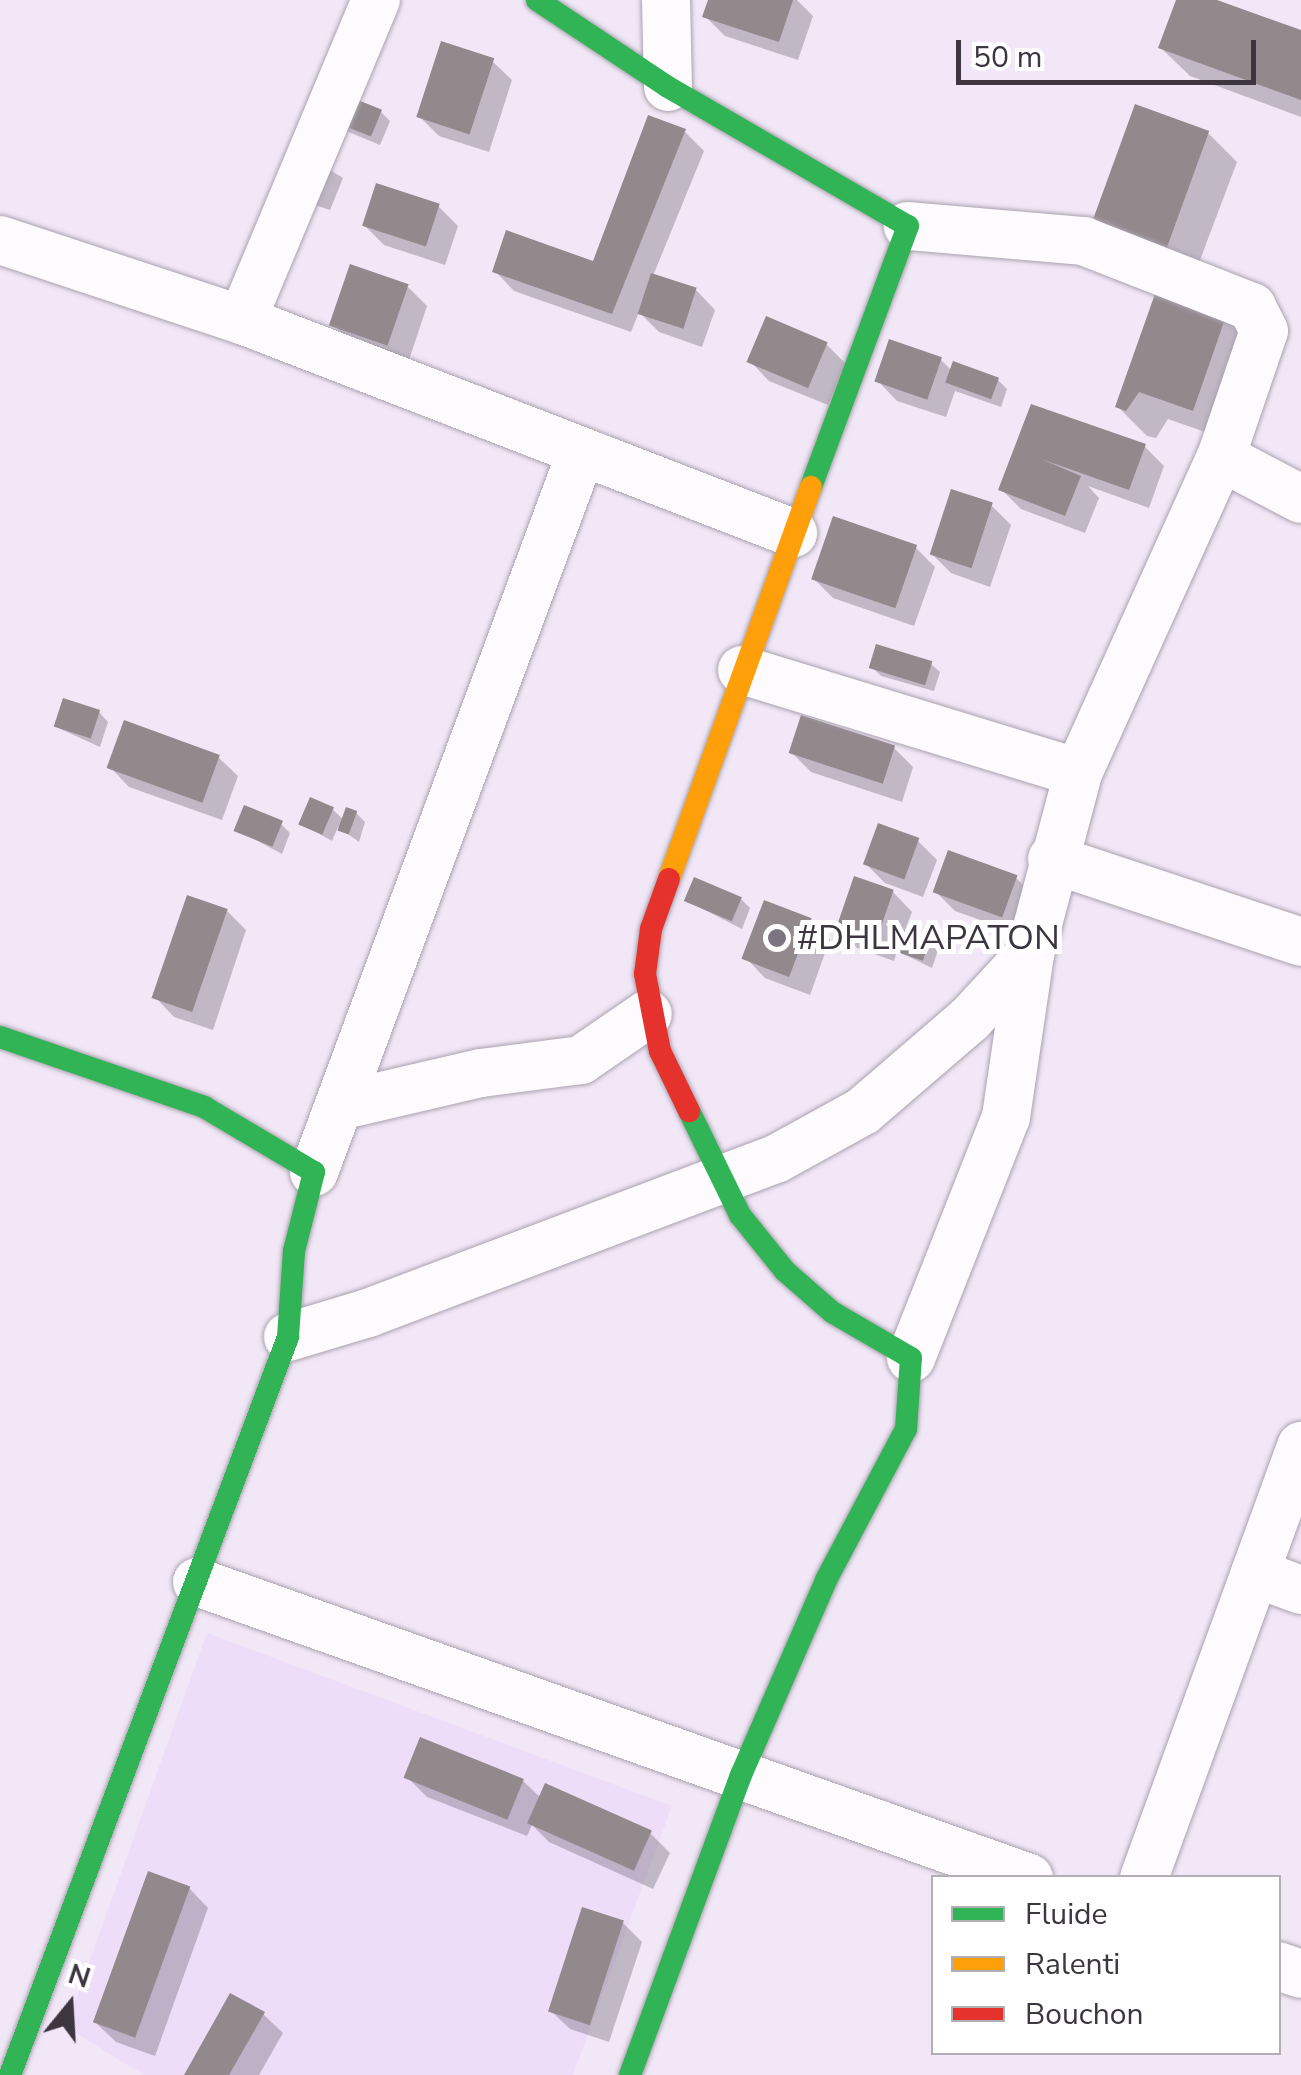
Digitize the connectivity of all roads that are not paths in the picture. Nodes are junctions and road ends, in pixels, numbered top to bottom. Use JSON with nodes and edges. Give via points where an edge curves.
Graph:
{"nodes":[{"id":1,"x":376,"y":0,"type":"edge"},
{"id":2,"x":537,"y":0,"type":"edge"},
{"id":3,"x":666,"y":0,"type":"edge"},
{"id":4,"x":668,"y":87,"type":"junction"},
{"id":5,"x":908,"y":226,"type":"junction"},
{"id":6,"x":0,"y":240,"type":"edge"},
{"id":7,"x":242,"y":320,"type":"junction"},
{"id":8,"x":581,"y":453,"type":"junction"},
{"id":9,"x":1221,"y":457,"type":"junction"},
{"id":10,"x":1301,"y":500,"type":"edge"},
{"id":11,"x":793,"y":533,"type":"junction"},
{"id":12,"x":742,"y":670,"type":"junction"},
{"id":13,"x":1078,"y":773,"type":"junction"},
{"id":14,"x":1052,"y":859,"type":"junction"},
{"id":15,"x":1301,"y":942,"type":"edge"},
{"id":16,"x":1030,"y":954,"type":"junction"},
{"id":17,"x":648,"y":1014,"type":"junction"},
{"id":18,"x":3,"y":1045,"type":"edge"},
{"id":19,"x":339,"y":1106,"type":"junction"},
{"id":20,"x":314,"y":1172,"type":"junction"},
{"id":21,"x":719,"y":1181,"type":"junction"},
{"id":22,"x":288,"y":1337,"type":"junction"},
{"id":23,"x":911,"y":1358,"type":"junction"},
{"id":24,"x":1301,"y":1446,"type":"edge"},
{"id":25,"x":1255,"y":1573,"type":"junction"},
{"id":26,"x":196,"y":1582,"type":"junction"},
{"id":27,"x":1301,"y":1590,"type":"edge"},
{"id":28,"x":741,"y":1775,"type":"junction"},
{"id":29,"x":1020,"y":1875,"type":"edge"},
{"id":30,"x":1145,"y":1875,"type":"edge"},
{"id":31,"x":10,"y":2075,"type":"edge"},
{"id":32,"x":630,"y":2075,"type":"edge"}],
"edges":[{"from":1,"to":7,"type":"street"},
{"from":2,"to":4,"type":"street"},
{"from":3,"to":4,"type":"street"},
{"from":4,"to":5,"type":"street"},
{"from":5,"to":9,"type":"street","via":[[1084,241],[1252,307],[1264,330]]},
{"from":5,"to":11,"type":"street"},
{"from":6,"to":7,"type":"street"},
{"from":7,"to":8,"type":"street"},
{"from":8,"to":11,"type":"street"},
{"from":8,"to":19,"type":"street"},
{"from":9,"to":10,"type":"street"},
{"from":9,"to":13,"type":"street"},
{"from":11,"to":12,"type":"street"},
{"from":12,"to":13,"type":"street"},
{"from":12,"to":17,"type":"street","via":[[652,928]]},
{"from":13,"to":14,"type":"street"},
{"from":14,"to":15,"type":"street"},
{"from":14,"to":16,"type":"street"},
{"from":16,"to":21,"type":"street","via":[[970,1020],[863,1111]]},
{"from":16,"to":23,"type":"street","via":[[1006,1116]]},
{"from":17,"to":19,"type":"street","via":[[582,1060],[481,1073]]},
{"from":17,"to":21,"type":"street"},
{"from":18,"to":20,"type":"street","via":[[204,1107]]},
{"from":19,"to":20,"type":"street"},
{"from":20,"to":22,"type":"street","via":[[294,1251]]},
{"from":21,"to":22,"type":"street"},
{"from":21,"to":23,"type":"street","via":[[784,1272],[832,1312]]},
{"from":22,"to":26,"type":"street"},
{"from":23,"to":28,"type":"street","via":[[906,1428],[896,1456],[826,1580]]},
{"from":24,"to":25,"type":"street"},
{"from":25,"to":27,"type":"street"},
{"from":25,"to":30,"type":"street"},
{"from":26,"to":28,"type":"street"},
{"from":26,"to":31,"type":"street"},
{"from":28,"to":29,"type":"street"},
{"from":28,"to":32,"type":"street"}]}
